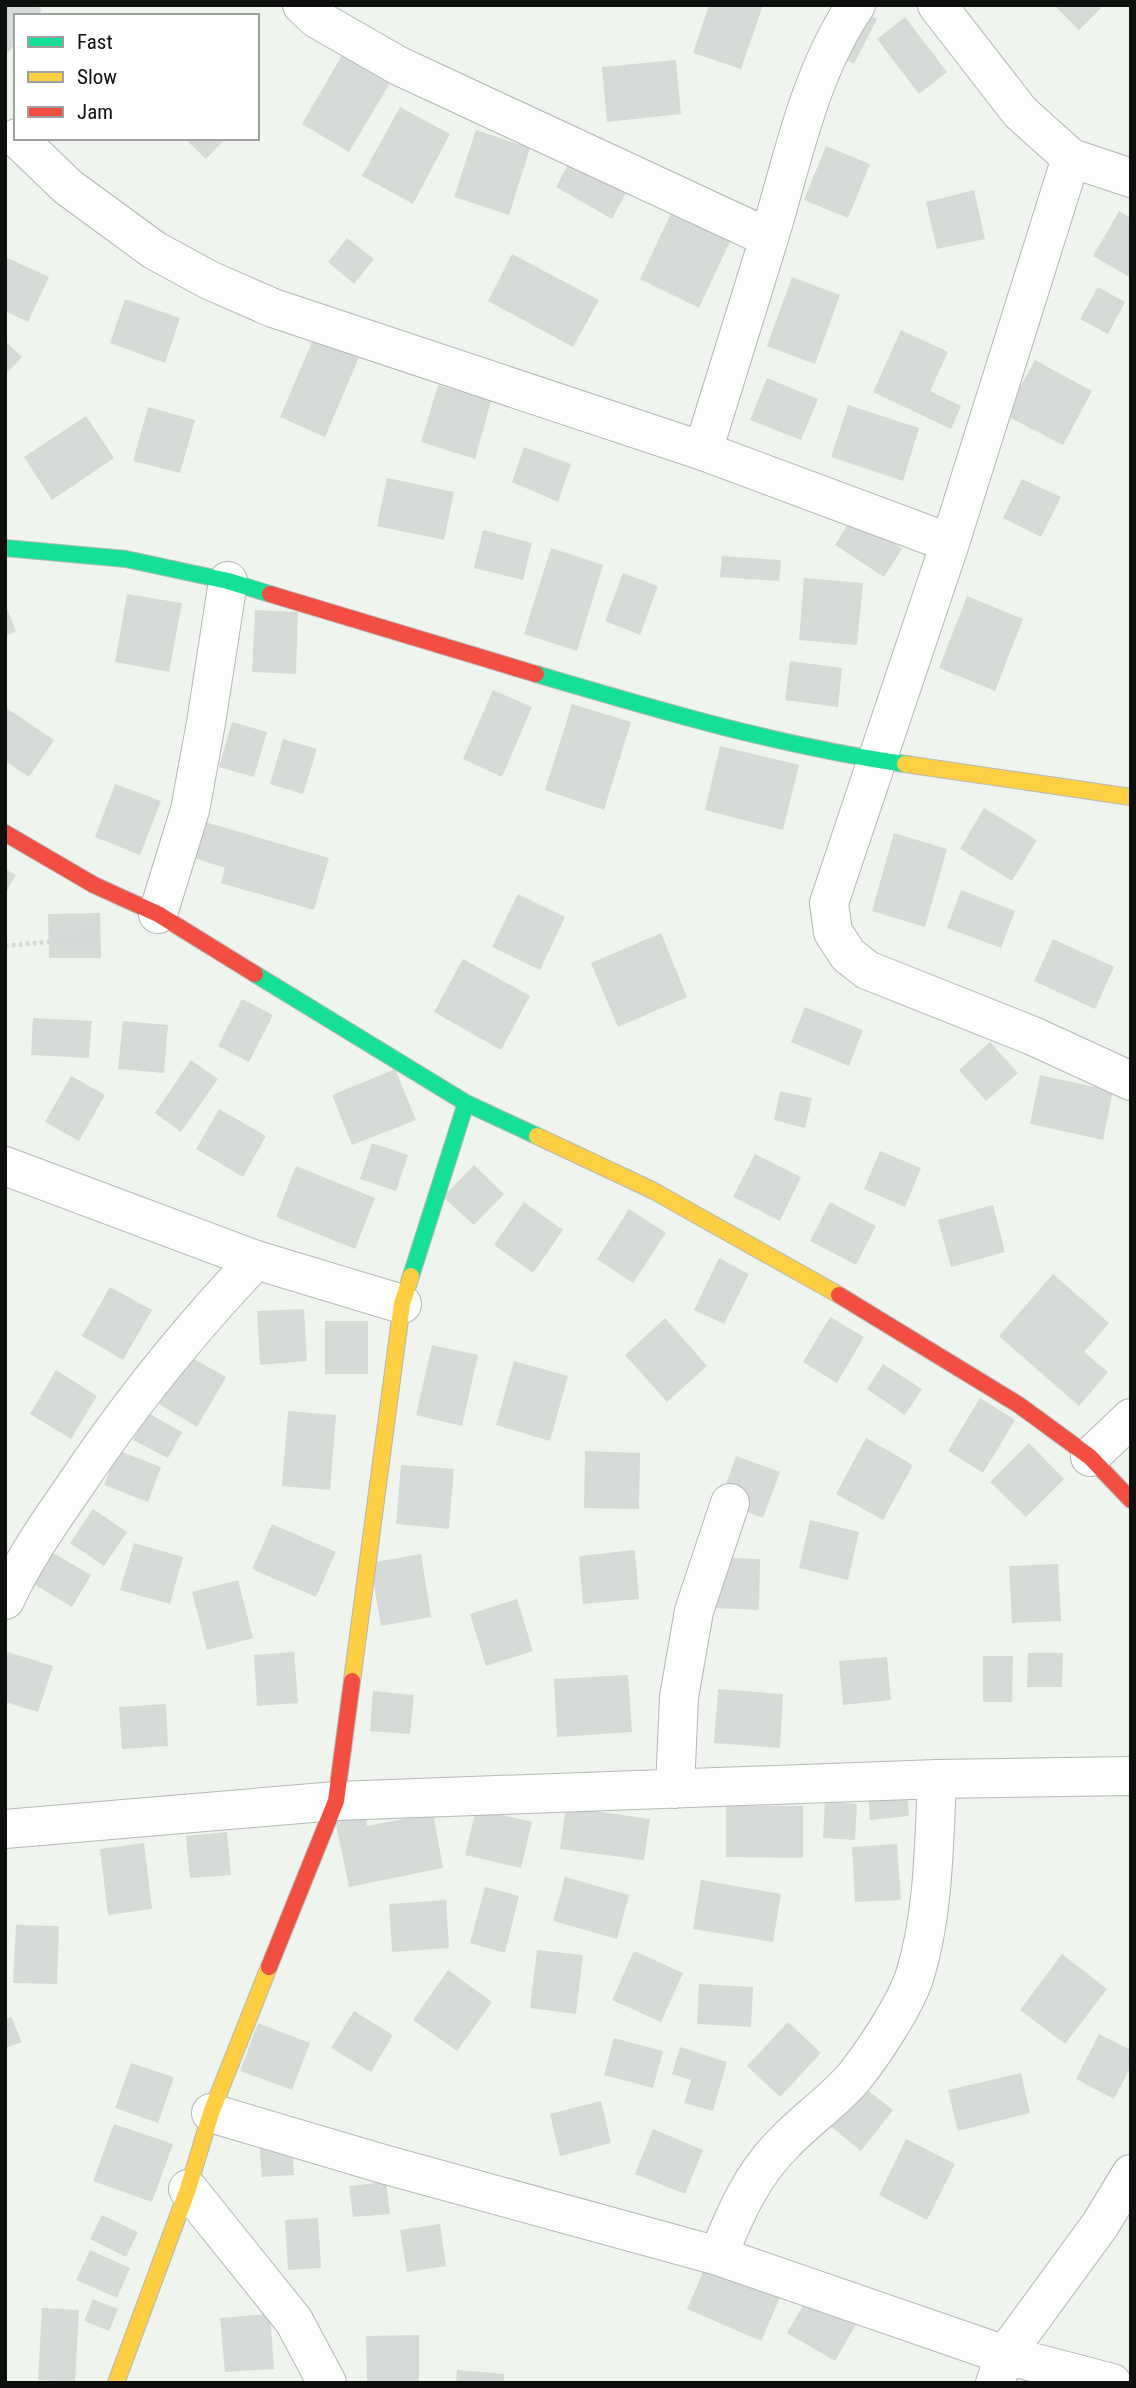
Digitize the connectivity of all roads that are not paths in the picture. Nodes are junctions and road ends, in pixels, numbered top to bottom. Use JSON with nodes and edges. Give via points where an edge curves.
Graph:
{"nodes":[{"id":1,"x":302,"y":5,"type":"edge"},
{"id":2,"x":856,"y":5,"type":"edge"},
{"id":3,"x":937,"y":5,"type":"edge"},
{"id":4,"x":18,"y":140,"type":"edge"},
{"id":5,"x":1071,"y":158,"type":"junction"},
{"id":6,"x":1131,"y":178,"type":"edge"},
{"id":7,"x":769,"y":238,"type":"junction"},
{"id":8,"x":703,"y":451,"type":"junction"},
{"id":9,"x":950,"y":543,"type":"junction"},
{"id":10,"x":5,"y":548,"type":"edge"},
{"id":11,"x":228,"y":582,"type":"junction"},
{"id":12,"x":877,"y":760,"type":"junction"},
{"id":13,"x":1131,"y":797,"type":"edge"},
{"id":14,"x":5,"y":833,"type":"edge"},
{"id":15,"x":158,"y":914,"type":"junction"},
{"id":16,"x":1131,"y":1081,"type":"edge"},
{"id":17,"x":466,"y":1103,"type":"junction"},
{"id":18,"x":5,"y":1166,"type":"edge"},
{"id":19,"x":256,"y":1260,"type":"junction"},
{"id":20,"x":402,"y":1304,"type":"junction"},
{"id":21,"x":1131,"y":1418,"type":"edge"},
{"id":22,"x":1090,"y":1457,"type":"junction"},
{"id":23,"x":1131,"y":1500,"type":"edge"},
{"id":24,"x":730,"y":1503,"type":"dead end"},
{"id":25,"x":5,"y":1601,"type":"edge"},
{"id":26,"x":1131,"y":1776,"type":"edge"},
{"id":27,"x":937,"y":1779,"type":"junction"},
{"id":28,"x":675,"y":1789,"type":"junction"},
{"id":29,"x":336,"y":1801,"type":"junction"},
{"id":30,"x":5,"y":1829,"type":"edge"},
{"id":31,"x":211,"y":2113,"type":"junction"},
{"id":32,"x":1131,"y":2174,"type":"edge"},
{"id":33,"x":188,"y":2189,"type":"junction"},
{"id":34,"x":718,"y":2256,"type":"junction"},
{"id":35,"x":1000,"y":2369,"type":"edge"},
{"id":36,"x":116,"y":2383,"type":"edge"},
{"id":37,"x":327,"y":2383,"type":"edge"},
{"id":38,"x":1112,"y":2383,"type":"edge"}],
"edges":[{"from":1,"to":7,"type":"street","via":[[317,19],[399,66]]},
{"from":2,"to":7,"type":"street","via":[[817,79]]},
{"from":3,"to":5,"type":"street","via":[[1020,112]]},
{"from":4,"to":8,"type":"street","via":[[68,187],[143,242],[209,280],[273,308]]},
{"from":5,"to":6,"type":"street"},
{"from":5,"to":9,"type":"street"},
{"from":7,"to":8,"type":"street"},
{"from":8,"to":9,"type":"street"},
{"from":9,"to":12,"type":"street"},
{"from":10,"to":11,"type":"street","via":[[126,559]]},
{"from":11,"to":12,"type":"street","via":[[684,718]]},
{"from":11,"to":15,"type":"street","via":[[190,810]]},
{"from":12,"to":13,"type":"street"},
{"from":12,"to":16,"type":"street","via":[[830,903],[833,932],[848,955],[867,970]]},
{"from":14,"to":15,"type":"street","via":[[94,885]]},
{"from":15,"to":17,"type":"street"},
{"from":17,"to":20,"type":"street"},
{"from":17,"to":22,"type":"street","via":[[652,1189],[863,1308],[1019,1405]]},
{"from":18,"to":19,"type":"street"},
{"from":19,"to":20,"type":"street"},
{"from":19,"to":25,"type":"street","via":[[213,1304],[92,1460],[21,1565]]},
{"from":20,"to":29,"type":"street"},
{"from":21,"to":22,"type":"street"},
{"from":22,"to":23,"type":"street"},
{"from":24,"to":28,"type":"street","via":[[694,1612],[679,1697]]},
{"from":26,"to":27,"type":"street"},
{"from":27,"to":28,"type":"street"},
{"from":27,"to":34,"type":"street","via":[[932,1890],[914,1976],[888,2027],[854,2077],[783,2143],[759,2172],[742,2198]]},
{"from":28,"to":29,"type":"street"},
{"from":29,"to":30,"type":"street"},
{"from":29,"to":31,"type":"street"},
{"from":31,"to":33,"type":"street"},
{"from":31,"to":34,"type":"street"},
{"from":32,"to":35,"type":"street"},
{"from":33,"to":36,"type":"street"},
{"from":33,"to":37,"type":"street","via":[[294,2321]]},
{"from":34,"to":35,"type":"street"},
{"from":35,"to":38,"type":"street"}]}
